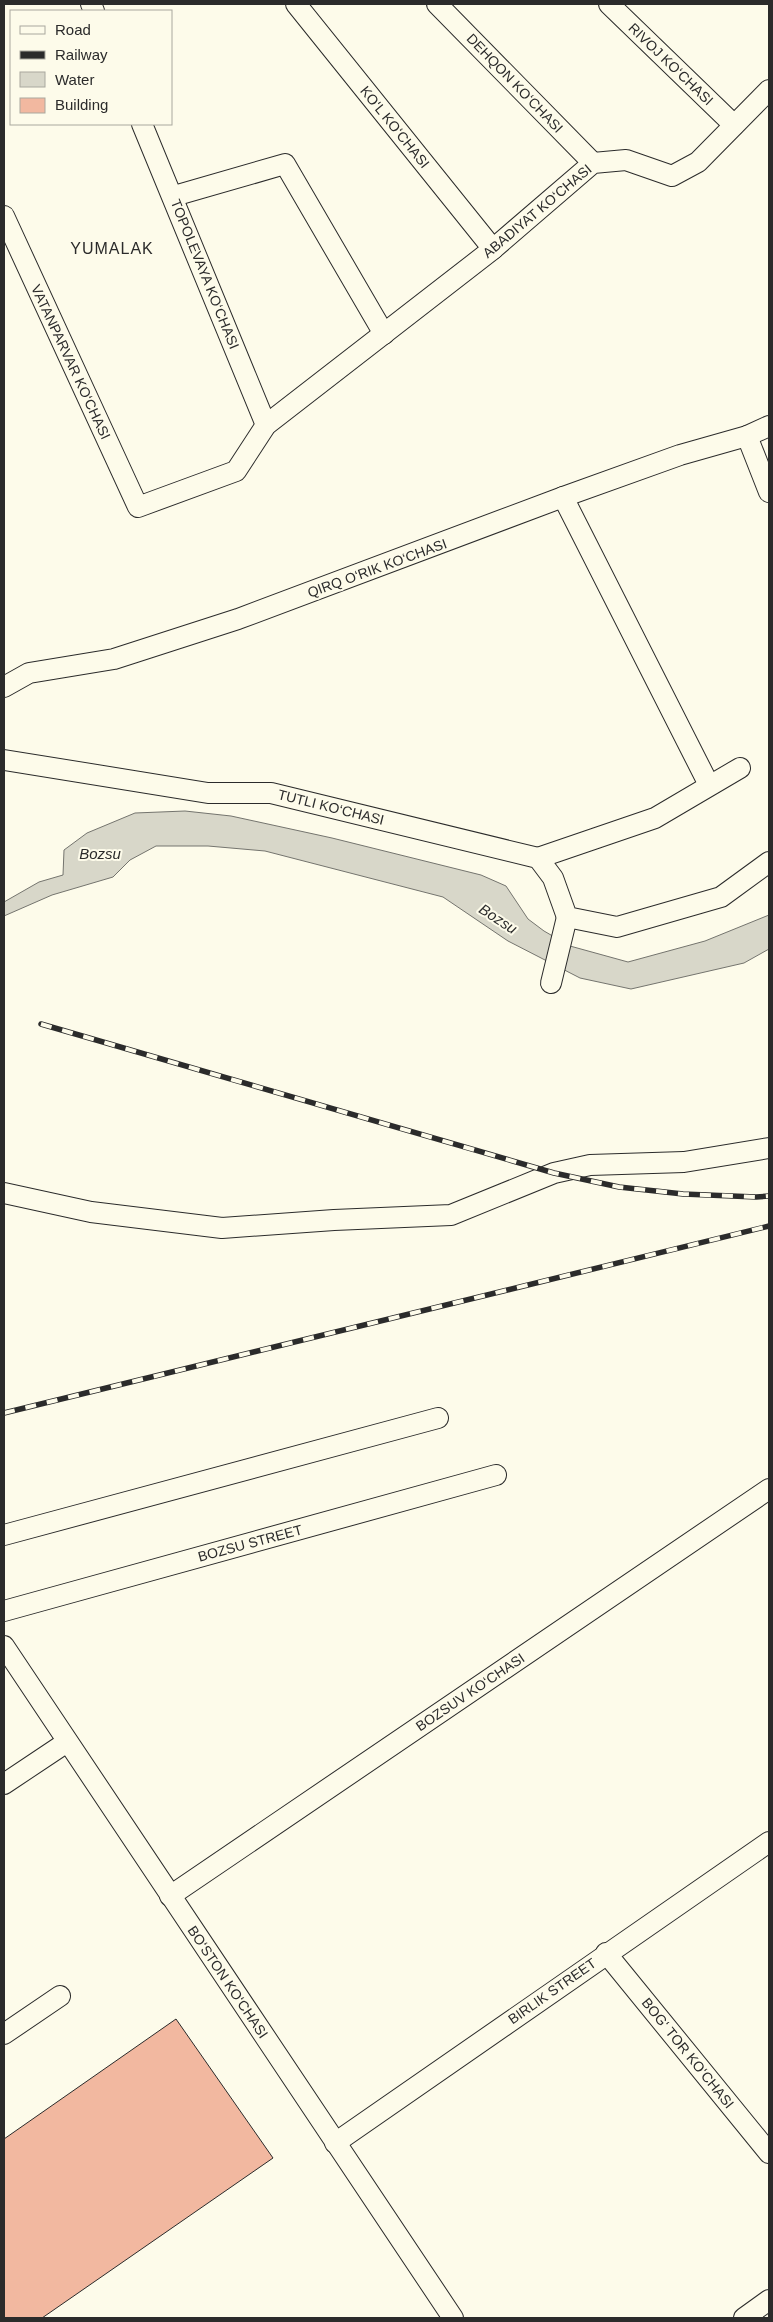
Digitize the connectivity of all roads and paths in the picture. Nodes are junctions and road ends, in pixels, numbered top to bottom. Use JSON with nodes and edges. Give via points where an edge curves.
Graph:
{"nodes":[{"id":1,"x":296,"y":4,"type":"edge"},
{"id":2,"x":438,"y":4,"type":"edge"},
{"id":3,"x":608,"y":4,"type":"edge"},
{"id":4,"x":769,"y":90,"type":"edge"},
{"id":5,"x":142,"y":125,"type":"edge"},
{"id":6,"x":734,"y":125,"type":"junction"},
{"id":7,"x":593,"y":163,"type":"junction"},
{"id":8,"x":174,"y":196,"type":"junction"},
{"id":9,"x":4,"y":216,"type":"edge"},
{"id":10,"x":493,"y":249,"type":"junction"},
{"id":11,"x":384,"y":334,"type":"junction"},
{"id":12,"x":266,"y":425,"type":"junction"},
{"id":13,"x":769,"y":426,"type":"edge"},
{"id":14,"x":747,"y":436,"type":"junction"},
{"id":15,"x":769,"y":492,"type":"edge"},
{"id":16,"x":562,"y":497,"type":"junction"},
{"id":17,"x":138,"y":507,"type":"joint"},
{"id":18,"x":4,"y":687,"type":"edge"},
{"id":19,"x":4,"y":760,"type":"edge"},
{"id":20,"x":740,"y":768,"type":"dead end"},
{"id":21,"x":709,"y":784,"type":"junction"},
{"id":22,"x":538,"y":858,"type":"junction"},
{"id":23,"x":769,"y":862,"type":"edge"},
{"id":24,"x":567,"y":917,"type":"junction"},
{"id":25,"x":551,"y":983,"type":"dead end"},
{"id":26,"x":769,"y":1148,"type":"edge"},
{"id":27,"x":4,"y":1193,"type":"edge"},
{"id":28,"x":438,"y":1418,"type":"dead end"},
{"id":29,"x":496,"y":1475,"type":"dead end"},
{"id":30,"x":769,"y":1489,"type":"edge"},
{"id":31,"x":4,"y":1535,"type":"edge"},
{"id":32,"x":4,"y":1612,"type":"edge"},
{"id":33,"x":4,"y":1646,"type":"edge"},
{"id":34,"x":68,"y":1742,"type":"junction"},
{"id":35,"x":4,"y":1784,"type":"edge"},
{"id":36,"x":769,"y":1842,"type":"edge"},
{"id":37,"x":170,"y":1896,"type":"junction"},
{"id":38,"x":606,"y":1953,"type":"junction"},
{"id":39,"x":60,"y":1996,"type":"dead end"},
{"id":40,"x":4,"y":2034,"type":"edge"},
{"id":41,"x":336,"y":2143,"type":"junction"},
{"id":42,"x":769,"y":2153,"type":"edge"},
{"id":43,"x":769,"y":2300,"type":"edge"},
{"id":44,"x":453,"y":2318,"type":"edge"},
{"id":45,"x":744,"y":2318,"type":"edge"}],
"edges":[{"from":1,"to":10,"type":"street","name":"KO‘L KO‘CHASI"},
{"from":2,"to":7,"type":"street","name":"DEHQON KO‘CHASI"},
{"from":3,"to":6,"type":"street","name":"RIVOJ KO‘CHASI"},
{"from":4,"to":6,"type":"street","name":"ABADIYAT KO‘CHASI"},
{"from":5,"to":8,"type":"street","name":"TOPOLEVAYA KO‘CHASI"},
{"from":6,"to":7,"type":"street","name":"ABADIYAT KO‘CHASI","via":[[698,162],[672,176],[626,160]]},
{"from":7,"to":10,"type":"street","name":"ABADIYAT KO‘CHASI"},
{"from":8,"to":11,"type":"street","via":[[285,164]]},
{"from":8,"to":12,"type":"street","name":"TOPOLEVAYA KO‘CHASI"},
{"from":9,"to":17,"type":"street","name":"VATANPARVAR KO‘CHASI"},
{"from":10,"to":11,"type":"street","name":"ABADIYAT KO‘CHASI"},
{"from":11,"to":12,"type":"street","name":"ABADIYAT KO‘CHASI"},
{"from":12,"to":17,"type":"street","name":"ABADIYAT KO‘CHASI","via":[[236,471]]},
{"from":13,"to":14,"type":"street","name":"QIRQ O‘RIK KO‘CHASI"},
{"from":14,"to":15,"type":"street"},
{"from":14,"to":16,"type":"street","name":"QIRQ O‘RIK KO‘CHASI","via":[[680,455]]},
{"from":16,"to":18,"type":"street","name":"QIRQ O‘RIK KO‘CHASI","via":[[238,620],[114,659],[29,673]]},
{"from":16,"to":21,"type":"street"},
{"from":19,"to":22,"type":"street","name":"TUTLI KO‘CHASI","via":[[208,793],[271,793]]},
{"from":20,"to":21,"type":"street"},
{"from":21,"to":22,"type":"street","via":[[655,818]]},
{"from":22,"to":24,"type":"street","via":[[552,878]]},
{"from":23,"to":24,"type":"street","via":[[721,897],[618,927]]},
{"from":24,"to":25,"type":"street"},
{"from":26,"to":27,"type":"street","via":[[684,1162],[590,1165],[554,1173],[451,1216],[222,1228],[91,1212]]},
{"from":28,"to":31,"type":"street"},
{"from":29,"to":32,"type":"street","name":"BOZSU STREET"},
{"from":30,"to":37,"type":"street","name":"BOZSUV KO‘CHASI"},
{"from":33,"to":34,"type":"street","name":"BO‘STON KO‘CHASI"},
{"from":34,"to":35,"type":"street"},
{"from":34,"to":37,"type":"street","name":"BO‘STON KO‘CHASI"},
{"from":36,"to":38,"type":"street","name":"BIRLIK STREET"},
{"from":37,"to":41,"type":"street","name":"BO‘STON KO‘CHASI"},
{"from":38,"to":41,"type":"street","name":"BIRLIK STREET"},
{"from":38,"to":42,"type":"street","name":"BOG‘ TOR KO‘CHASI"},
{"from":39,"to":40,"type":"street"},
{"from":41,"to":44,"type":"street","name":"BO‘STON KO‘CHASI"},
{"from":43,"to":45,"type":"street"}]}
